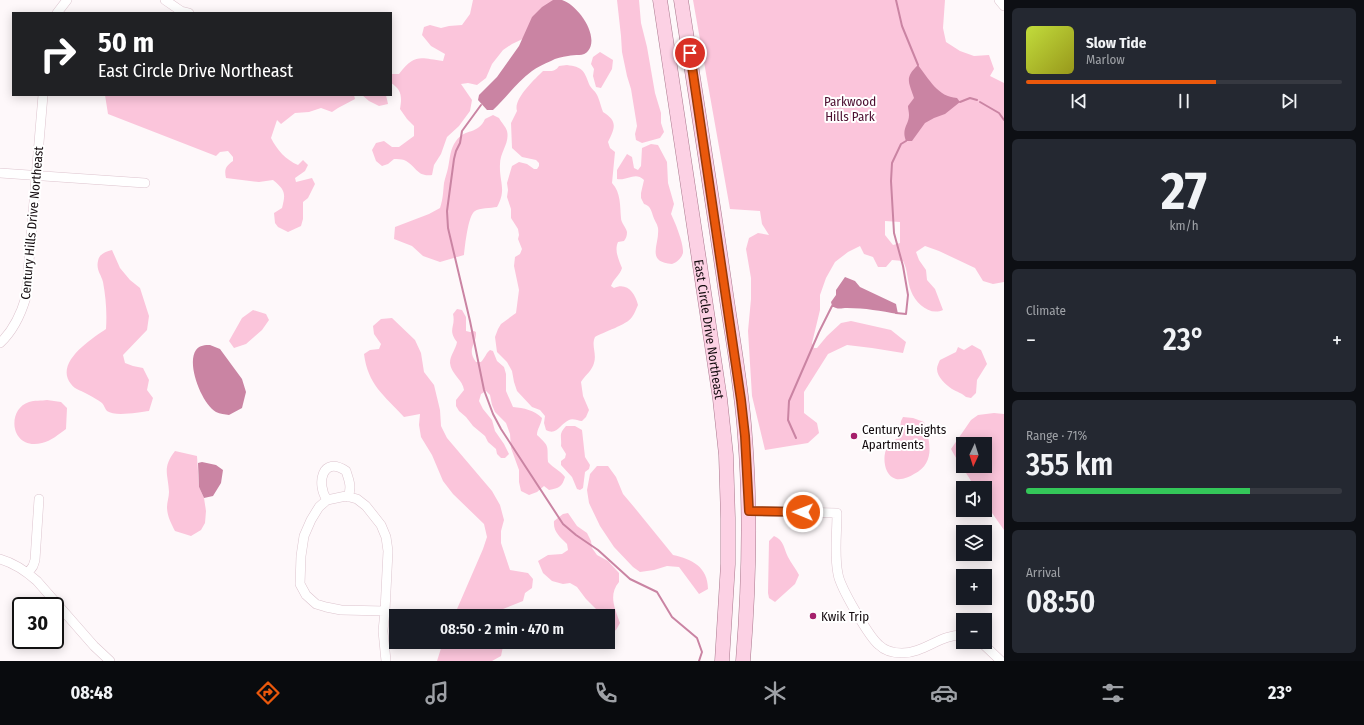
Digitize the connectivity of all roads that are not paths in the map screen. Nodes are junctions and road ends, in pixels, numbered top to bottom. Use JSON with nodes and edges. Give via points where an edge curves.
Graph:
{"nodes":[{"id":1,"x":67,"y":0,"type":"edge"},
{"id":2,"x":165,"y":0,"type":"edge"},
{"id":3,"x":660,"y":0,"type":"edge"},
{"id":4,"x":681,"y":0,"type":"edge"},
{"id":5,"x":999,"y":0,"type":"edge"},
{"id":6,"x":1004,"y":6,"type":"edge"},
{"id":7,"x":58,"y":12,"type":"edge"},
{"id":8,"x":186,"y":12,"type":"edge"},
{"id":9,"x":43,"y":96,"type":"edge"},
{"id":10,"x":0,"y":172,"type":"edge"},
{"id":11,"x":37,"y":175,"type":"junction"},
{"id":12,"x":145,"y":183,"type":"dead end"},
{"id":13,"x":0,"y":343,"type":"edge"},
{"id":14,"x":348,"y":497,"type":"junction"},
{"id":15,"x":39,"y":499,"type":"dead end"},
{"id":16,"x":327,"y":500,"type":"junction"},
{"id":17,"x":749,"y":511,"type":"junction"},
{"id":18,"x":0,"y":559,"type":"edge"},
{"id":19,"x":28,"y":573,"type":"junction"},
{"id":20,"x":384,"y":611,"type":"junction"},
{"id":21,"x":956,"y":636,"type":"edge"},
{"id":22,"x":988,"y":649,"type":"edge"},
{"id":23,"x":110,"y":661,"type":"edge"},
{"id":24,"x":386,"y":661,"type":"edge"},
{"id":25,"x":722,"y":661,"type":"edge"},
{"id":26,"x":743,"y":661,"type":"edge"},
{"id":27,"x":1001,"y":661,"type":"edge"}],
"edges":[{"from":1,"to":7,"type":"street"},
{"from":2,"to":8,"type":"street"},
{"from":3,"to":25,"type":"main road","name":"East Circle Drive Northeast","via":[[726,455],[728,556]]},
{"from":4,"to":17,"type":"main road","name":"East Circle Drive Northeast","via":[[741,400]]},
{"from":5,"to":6,"type":"street"},
{"from":9,"to":11,"type":"street","name":"Century Hills Drive Northeast"},
{"from":10,"to":11,"type":"street"},
{"from":11,"to":12,"type":"street"},
{"from":11,"to":13,"type":"street","name":"Century Hills Drive Northeast","via":[[26,297],[23,309],[11,331]]},
{"from":14,"to":16,"type":"street"},
{"from":14,"to":16,"type":"street","via":[[350,482],[346,471],[334,465],[322,476],[322,486]]},
{"from":14,"to":20,"type":"street","via":[[357,499],[366,506],[381,525],[386,537],[388,551]]},
{"from":15,"to":19,"type":"street","via":[[34,560]]},
{"from":16,"to":20,"type":"street","via":[[319,507],[304,536],[300,584],[316,604],[341,610]]},
{"from":17,"to":21,"type":"street","via":[[837,513],[837,568],[841,585],[871,636],[884,649],[904,653]]},
{"from":17,"to":26,"type":"main road","name":"East Circle Drive Northeast","via":[[748,587]]},
{"from":18,"to":19,"type":"street"},
{"from":19,"to":23,"type":"street"},
{"from":20,"to":24,"type":"street"},
{"from":22,"to":27,"type":"street"}]}
